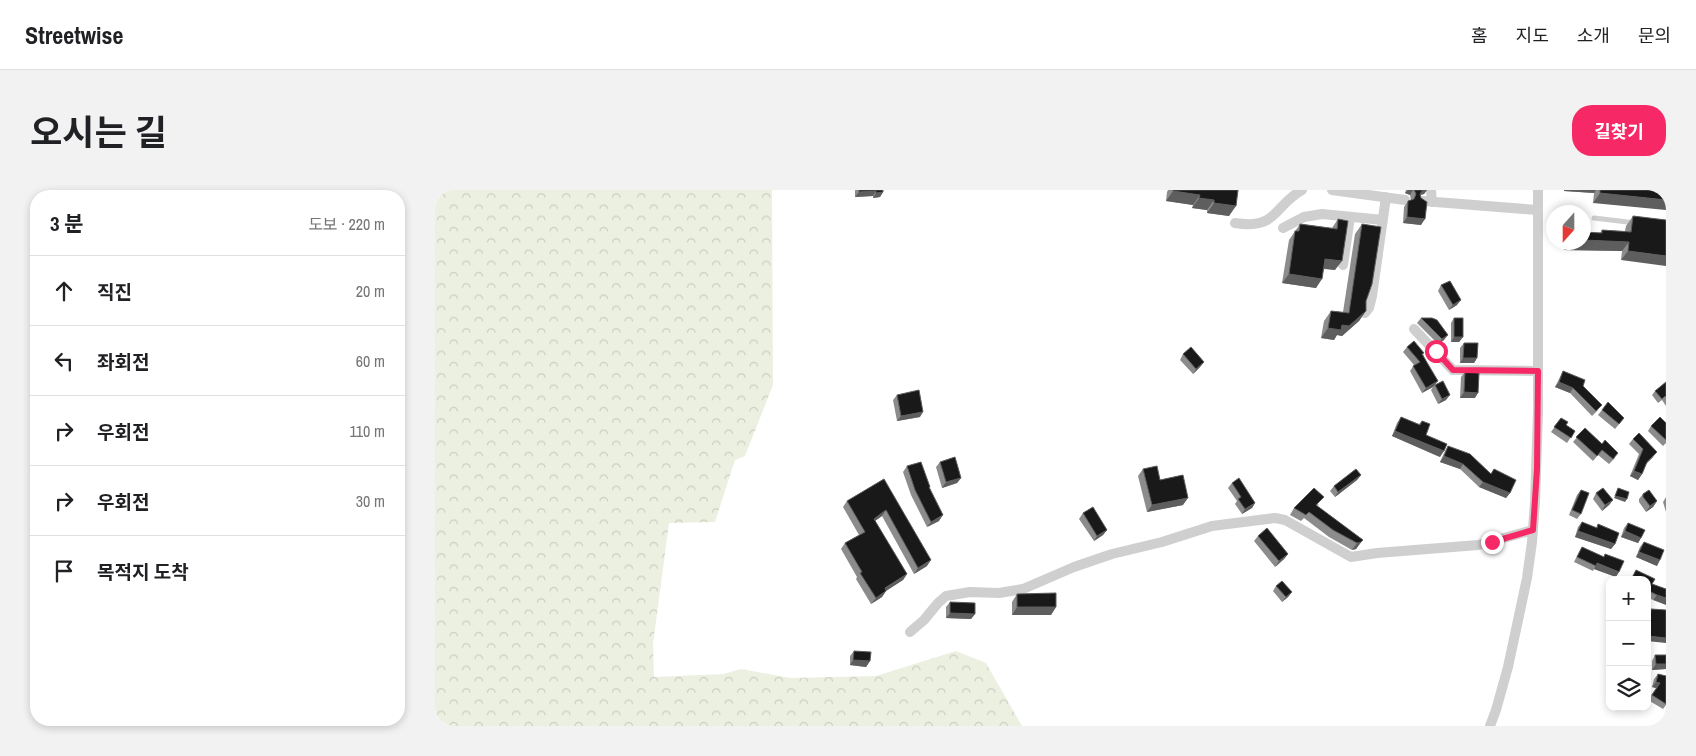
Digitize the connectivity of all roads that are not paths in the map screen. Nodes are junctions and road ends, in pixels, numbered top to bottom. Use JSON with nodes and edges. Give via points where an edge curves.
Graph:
{"nodes":[{"id":1,"x":1302,"y":190,"type":"edge"},
{"id":2,"x":1332,"y":190,"type":"edge"},
{"id":3,"x":1431,"y":190,"type":"edge"},
{"id":4,"x":1538,"y":190,"type":"edge"},
{"id":5,"x":1386,"y":197,"type":"junction"},
{"id":6,"x":1405,"y":200,"type":"dead end"},
{"id":7,"x":1537,"y":210,"type":"junction"},
{"id":8,"x":1350,"y":216,"type":"junction"},
{"id":9,"x":1594,"y":218,"type":"dead end"},
{"id":10,"x":1383,"y":220,"type":"junction"},
{"id":11,"x":1235,"y":223,"type":"dead end"},
{"id":12,"x":1639,"y":223,"type":"edge"},
{"id":13,"x":1283,"y":228,"type":"dead end"},
{"id":14,"x":1343,"y":266,"type":"edge"},
{"id":15,"x":1365,"y":313,"type":"edge"},
{"id":16,"x":1413,"y":329,"type":"dead end"},
{"id":17,"x":1538,"y":371,"type":"junction"},
{"id":18,"x":1533,"y":530,"type":"junction"},
{"id":19,"x":910,"y":632,"type":"dead end"},
{"id":20,"x":1490,"y":726,"type":"edge"}],
"edges":[{"from":1,"to":11,"type":"street","via":[[1263,222]]},
{"from":2,"to":5,"type":"street"},
{"from":3,"to":7,"type":"street","via":[[1428,202]]},
{"from":4,"to":7,"type":"street"},
{"from":5,"to":6,"type":"street"},
{"from":5,"to":10,"type":"street"},
{"from":7,"to":17,"type":"street"},
{"from":8,"to":10,"type":"street"},
{"from":8,"to":13,"type":"street","via":[[1322,214],[1304,217]]},
{"from":8,"to":14,"type":"street"},
{"from":9,"to":12,"type":"lane"},
{"from":10,"to":15,"type":"street","via":[[1372,296]]},
{"from":16,"to":17,"type":"street","via":[[1453,370]]},
{"from":17,"to":18,"type":"street"},
{"from":18,"to":19,"type":"street","via":[[1478,545],[1351,557],[1285,520],[1224,523],[1112,554],[1023,589],[946,596]]},
{"from":18,"to":20,"type":"street","via":[[1527,578]]}]}
